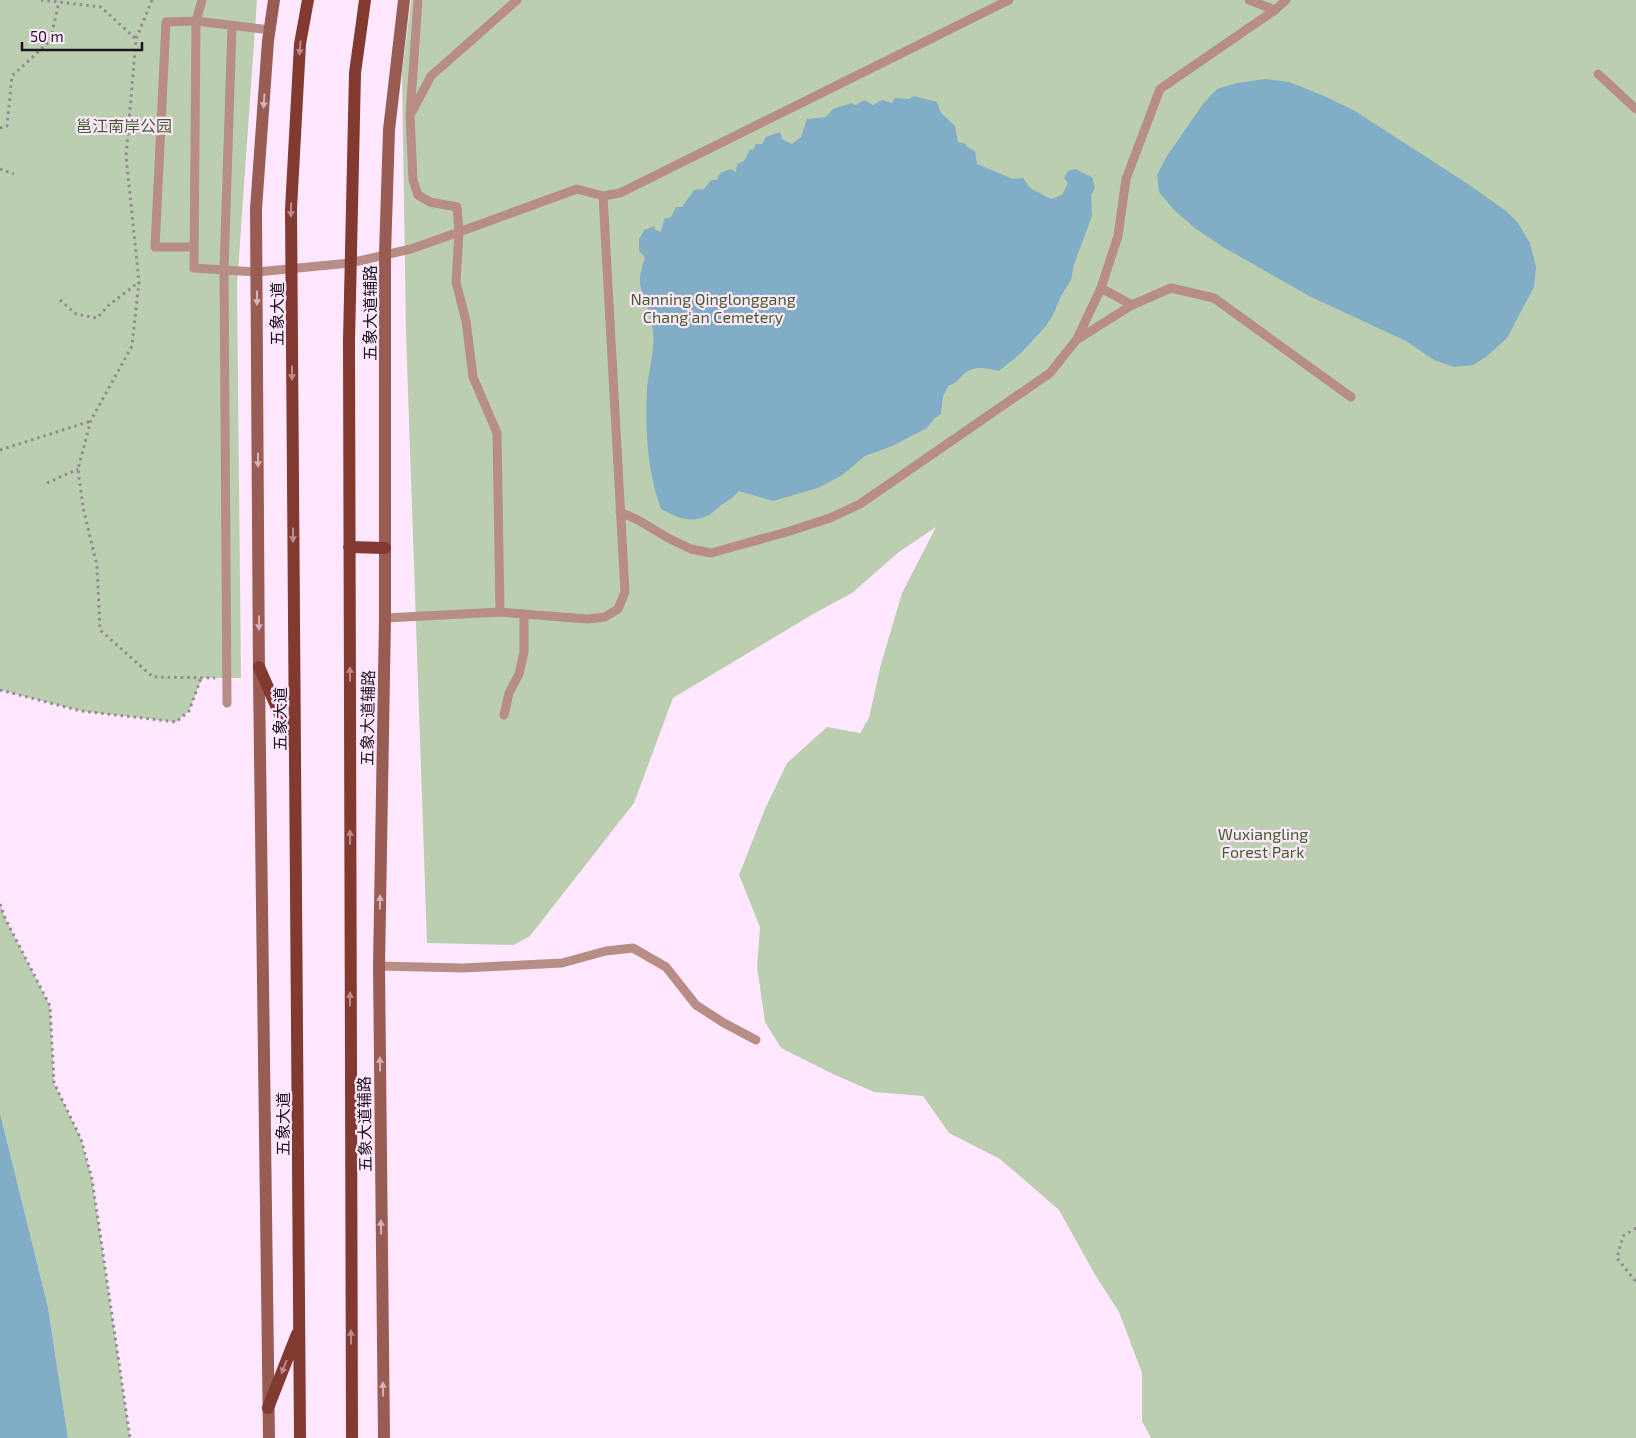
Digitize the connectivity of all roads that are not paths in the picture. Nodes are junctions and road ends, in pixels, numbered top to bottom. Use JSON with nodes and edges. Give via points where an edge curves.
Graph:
{"nodes":[{"id":1,"x":202,"y":0,"type":"edge"},
{"id":2,"x":274,"y":0,"type":"edge"},
{"id":3,"x":308,"y":0,"type":"edge"},
{"id":4,"x":365,"y":0,"type":"edge"},
{"id":5,"x":404,"y":0,"type":"edge"},
{"id":6,"x":418,"y":0,"type":"edge"},
{"id":7,"x":517,"y":0,"type":"edge"},
{"id":8,"x":1010,"y":0,"type":"edge"},
{"id":9,"x":1249,"y":0,"type":"edge"},
{"id":10,"x":1286,"y":0,"type":"edge"},
{"id":11,"x":1275,"y":10,"type":"junction"},
{"id":12,"x":196,"y":21,"type":"junction"},
{"id":13,"x":232,"y":25,"type":"junction"},
{"id":14,"x":270,"y":30,"type":"junction"},
{"id":15,"x":1598,"y":74,"type":"dead end"},
{"id":16,"x":1636,"y":109,"type":"edge"},
{"id":17,"x":410,"y":115,"type":"junction"},
{"id":18,"x":603,"y":196,"type":"junction"},
{"id":19,"x":459,"y":232,"type":"junction"},
{"id":20,"x":194,"y":247,"type":"junction"},
{"id":21,"x":385,"y":254,"type":"junction"},
{"id":22,"x":350,"y":263,"type":"junction"},
{"id":23,"x":291,"y":269,"type":"junction"},
{"id":24,"x":224,"y":270,"type":"junction"},
{"id":25,"x":257,"y":272,"type":"junction"},
{"id":26,"x":1101,"y":288,"type":"junction"},
{"id":27,"x":1132,"y":305,"type":"junction"},
{"id":28,"x":1077,"y":339,"type":"junction"},
{"id":29,"x":1351,"y":397,"type":"dead end"},
{"id":30,"x":620,"y":512,"type":"junction"},
{"id":31,"x":349,"y":547,"type":"junction"},
{"id":32,"x":385,"y":548,"type":"junction"},
{"id":33,"x":500,"y":612,"type":"junction"},
{"id":34,"x":524,"y":614,"type":"junction"},
{"id":35,"x":385,"y":618,"type":"junction"},
{"id":36,"x":259,"y":667,"type":"junction"},
{"id":37,"x":227,"y":703,"type":"dead end"},
{"id":38,"x":504,"y":714,"type":"dead end"},
{"id":39,"x":295,"y":748,"type":"junction"},
{"id":40,"x":379,"y":966,"type":"junction"},
{"id":41,"x":756,"y":1040,"type":"dead end"},
{"id":42,"x":300,"y":1326,"type":"junction"},
{"id":43,"x":268,"y":1408,"type":"junction"},
{"id":44,"x":269,"y":1438,"type":"edge"},
{"id":45,"x":300,"y":1438,"type":"edge"},
{"id":46,"x":352,"y":1438,"type":"edge"},
{"id":47,"x":384,"y":1438,"type":"edge"}],
"edges":[{"from":1,"to":12,"type":"lane"},
{"from":2,"to":14,"type":"street"},
{"from":3,"to":23,"type":"main road","name":"五象大道","one_way":true,"via":[[300,44]]},
{"from":4,"to":22,"type":"main road","via":[[354,73]]},
{"from":5,"to":21,"type":"street","name":"五象大道辅路","via":[[389,130]]},
{"from":6,"to":17,"type":"lane"},
{"from":7,"to":17,"type":"lane","via":[[431,76]]},
{"from":8,"to":18,"type":"lane","via":[[620,193]]},
{"from":9,"to":11,"type":"lane"},
{"from":10,"to":11,"type":"lane"},
{"from":11,"to":26,"type":"lane","via":[[1160,89],[1126,179],[1118,236]]},
{"from":12,"to":13,"type":"lane"},
{"from":12,"to":20,"type":"lane"},
{"from":12,"to":20,"type":"lane","via":[[166,22],[155,247]]},
{"from":13,"to":14,"type":"lane"},
{"from":13,"to":24,"type":"lane"},
{"from":14,"to":25,"type":"street","one_way":true,"via":[[256,209]]},
{"from":15,"to":16,"type":"lane"},
{"from":17,"to":19,"type":"lane","via":[[413,180],[418,195],[430,202],[457,207]]},
{"from":18,"to":19,"type":"lane","via":[[577,189]]},
{"from":18,"to":30,"type":"lane"},
{"from":19,"to":21,"type":"lane","via":[[411,249]]},
{"from":19,"to":33,"type":"lane","via":[[456,282],[466,321],[473,377],[497,432]]},
{"from":20,"to":24,"type":"lane","via":[[194,268]]},
{"from":21,"to":22,"type":"lane"},
{"from":21,"to":32,"type":"street","name":"五象大道辅路"},
{"from":22,"to":23,"type":"lane"},
{"from":22,"to":31,"type":"main road"},
{"from":23,"to":25,"type":"lane"},
{"from":23,"to":39,"type":"main road","name":"五象大道","one_way":true},
{"from":24,"to":25,"type":"lane"},
{"from":24,"to":37,"type":"lane"},
{"from":25,"to":36,"type":"street","one_way":true},
{"from":26,"to":27,"type":"lane"},
{"from":26,"to":28,"type":"lane"},
{"from":27,"to":28,"type":"lane"},
{"from":27,"to":29,"type":"lane","via":[[1171,288],[1214,298]]},
{"from":28,"to":30,"type":"lane","via":[[1050,373],[860,504],[830,518],[710,553],[691,549]]},
{"from":30,"to":34,"type":"lane","via":[[625,592],[618,609],[605,617],[586,619]]},
{"from":31,"to":32,"type":"main road"},
{"from":46,"to":31,"type":"main road","one_way":true},
{"from":32,"to":35,"type":"street","name":"五象大道辅路"},
{"from":33,"to":34,"type":"lane"},
{"from":33,"to":35,"type":"lane"},
{"from":34,"to":38,"type":"lane","via":[[524,652]]},
{"from":40,"to":35,"type":"street","name":"五象大道辅路","one_way":true},
{"from":36,"to":39,"type":"main road"},
{"from":36,"to":43,"type":"street"},
{"from":39,"to":42,"type":"main road","name":"五象大道"},
{"from":40,"to":41,"type":"lane","via":[[463,968],[562,963],[606,950],[633,948],[666,966],[696,1005]]},
{"from":47,"to":40,"type":"street","name":"五象大道辅路","one_way":true},
{"from":42,"to":43,"type":"main road","one_way":true},
{"from":42,"to":45,"type":"main road","name":"五象大道"},
{"from":43,"to":44,"type":"street"}]}
